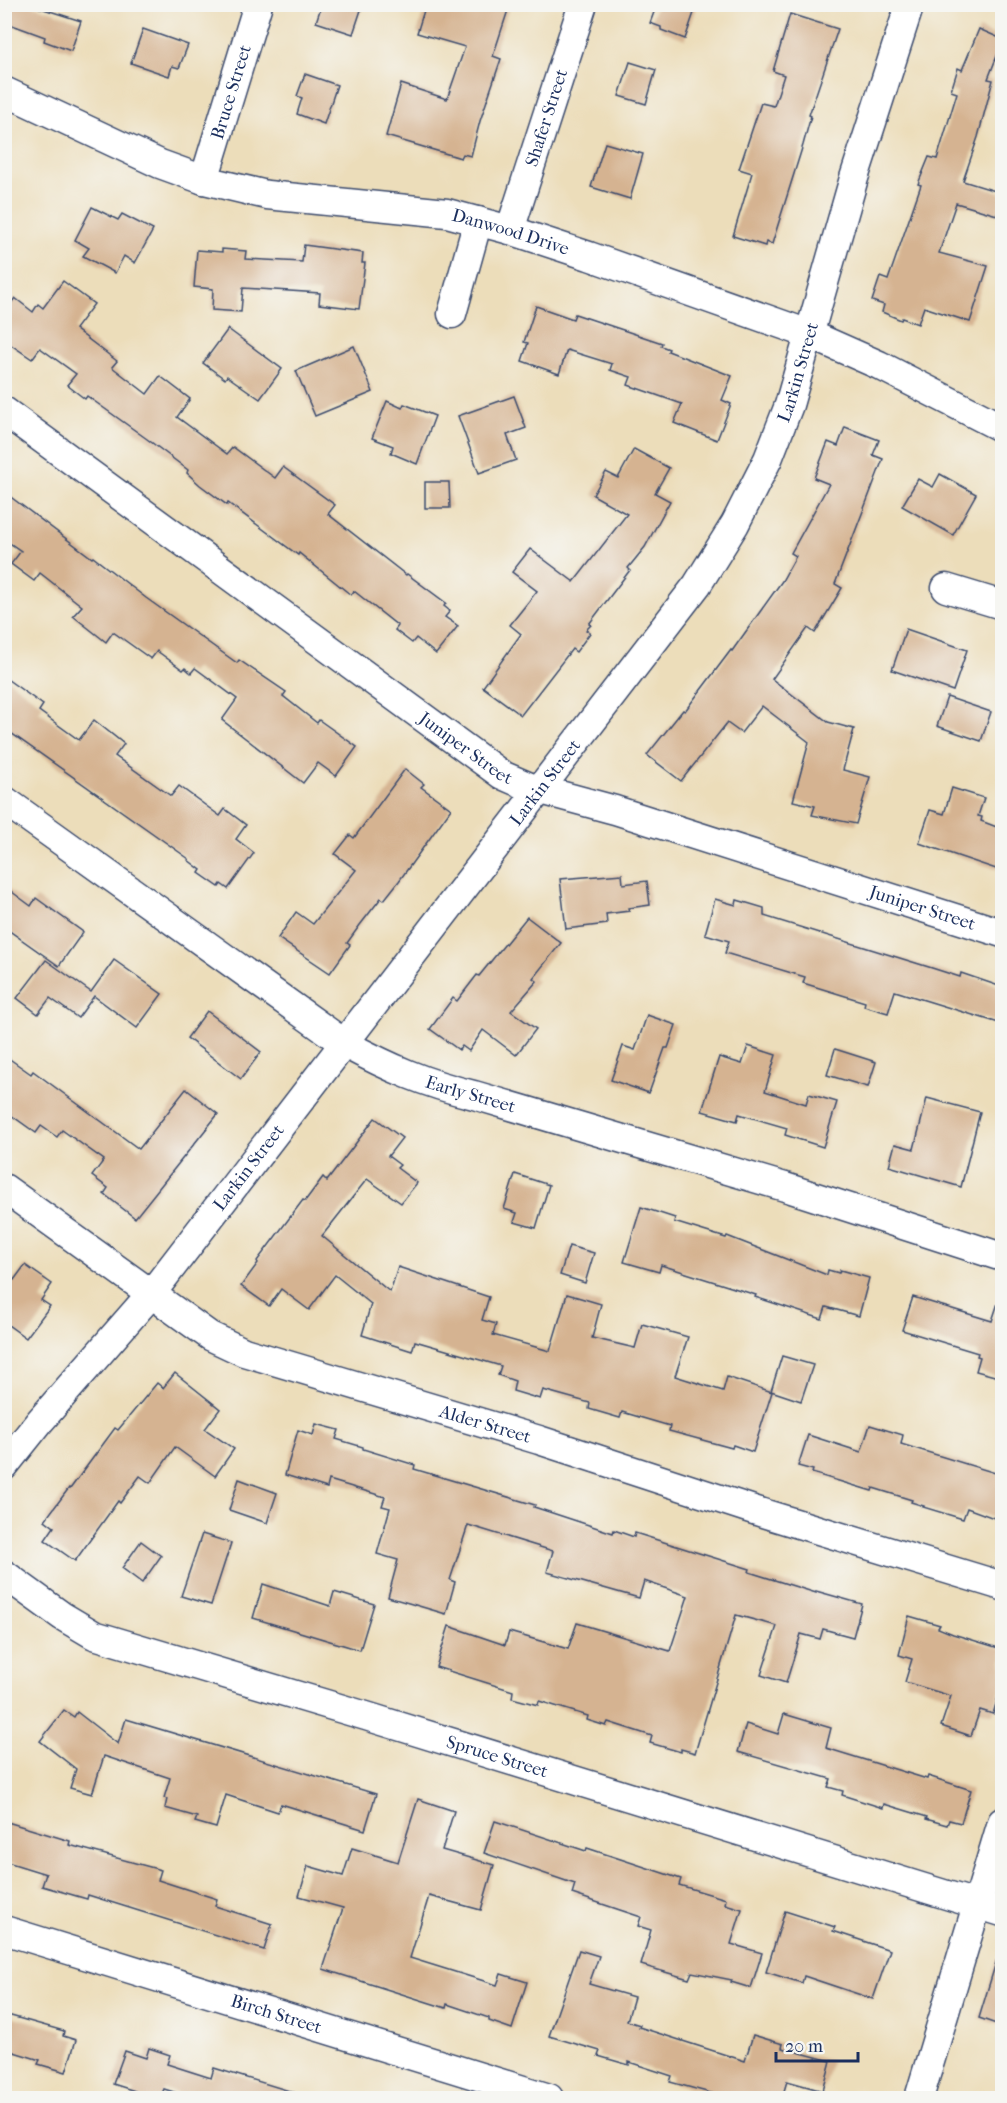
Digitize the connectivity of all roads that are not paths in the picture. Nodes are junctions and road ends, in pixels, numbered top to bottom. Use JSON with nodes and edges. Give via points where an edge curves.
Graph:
{"nodes":[{"id":1,"x":258,"y":4,"type":"edge"},
{"id":2,"x":583,"y":4,"type":"edge"},
{"id":3,"x":910,"y":4,"type":"edge"},
{"id":4,"x":4,"y":91,"type":"edge"},
{"id":5,"x":204,"y":180,"type":"junction"},
{"id":6,"x":478,"y":221,"type":"junction"},
{"id":7,"x":510,"y":230,"type":"junction"},
{"id":8,"x":452,"y":314,"type":"dead end"},
{"id":9,"x":809,"y":334,"type":"junction"},
{"id":10,"x":4,"y":411,"type":"edge"},
{"id":11,"x":1002,"y":428,"type":"edge"},
{"id":12,"x":946,"y":588,"type":"dead end"},
{"id":13,"x":1002,"y":605,"type":"edge"},
{"id":14,"x":541,"y":790,"type":"junction"},
{"id":15,"x":4,"y":800,"type":"edge"},
{"id":16,"x":1002,"y":933,"type":"edge"},
{"id":17,"x":345,"y":1044,"type":"junction"},
{"id":18,"x":4,"y":1188,"type":"edge"},
{"id":19,"x":1002,"y":1257,"type":"edge"},
{"id":20,"x":151,"y":1294,"type":"junction"},
{"id":21,"x":4,"y":1466,"type":"edge"},
{"id":22,"x":4,"y":1574,"type":"edge"},
{"id":23,"x":1002,"y":1586,"type":"edge"},
{"id":24,"x":1002,"y":1822,"type":"edge"},
{"id":25,"x":990,"y":1908,"type":"edge"},
{"id":26,"x":4,"y":1930,"type":"edge"},
{"id":27,"x":549,"y":2098,"type":"edge"},
{"id":28,"x":919,"y":2098,"type":"edge"}],
"edges":[{"from":1,"to":5,"type":"street","name":"Bruce Street"},
{"from":2,"to":7,"type":"street","name":"Shafer Street"},
{"from":3,"to":9,"type":"street","name":"Larkin Street"},
{"from":4,"to":5,"type":"street","name":"Danwood Drive","via":[[160,164]]},
{"from":5,"to":6,"type":"street","name":"Danwood Drive","via":[[267,195],[447,213]]},
{"from":6,"to":7,"type":"street","name":"Danwood Drive"},
{"from":6,"to":8,"type":"street"},
{"from":7,"to":9,"type":"street","name":"Danwood Drive"},
{"from":9,"to":11,"type":"street","name":"Danwood Drive"},
{"from":9,"to":14,"type":"street","name":"Larkin Street","via":[[789,405],[768,459],[735,524],[697,585]]},
{"from":10,"to":14,"type":"street","name":"Juniper Street","via":[[502,775]]},
{"from":12,"to":13,"type":"street"},
{"from":14,"to":16,"type":"street","name":"Juniper Street"},
{"from":14,"to":17,"type":"street","name":"Larkin Street"},
{"from":15,"to":17,"type":"street","name":"Early Street"},
{"from":17,"to":19,"type":"street","name":"Early Street","via":[[388,1067],[435,1085],[785,1186]]},
{"from":17,"to":20,"type":"street","name":"Larkin Street"},
{"from":18,"to":20,"type":"street","name":"Alder Street"},
{"from":20,"to":21,"type":"street","name":"Larkin Street"},
{"from":20,"to":23,"type":"street","name":"Alder Street","via":[[210,1336],[244,1352]]},
{"from":22,"to":25,"type":"street","name":"Spruce Street","via":[[94,1635]]},
{"from":24,"to":25,"type":"street"},
{"from":25,"to":28,"type":"street"},
{"from":26,"to":27,"type":"street","name":"Birch Street"}]}
